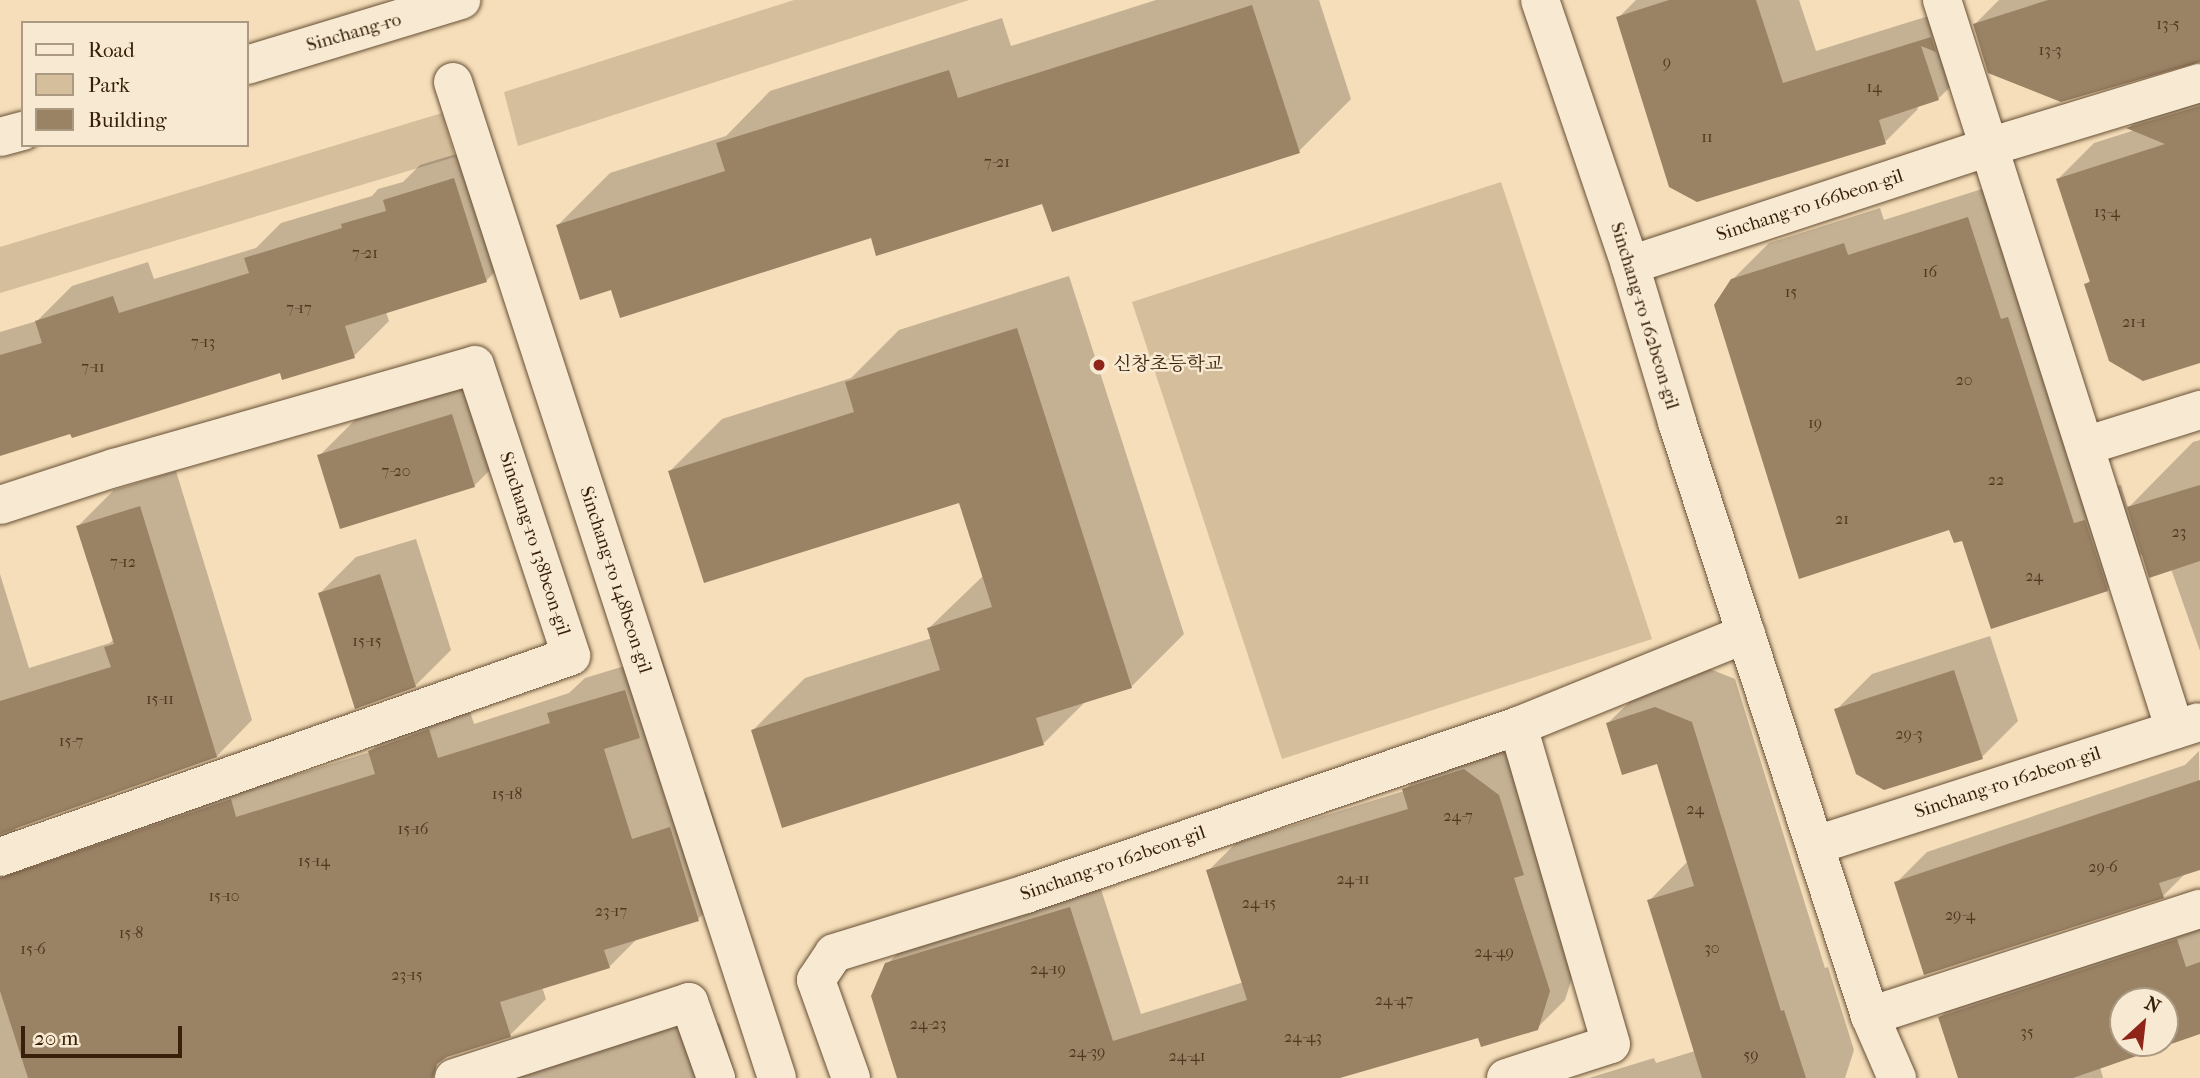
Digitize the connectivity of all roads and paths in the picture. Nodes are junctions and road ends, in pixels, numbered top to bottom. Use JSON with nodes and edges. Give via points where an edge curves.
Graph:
{"nodes":[{"id":1,"x":461,"y":0,"type":"edge"},
{"id":2,"x":1540,"y":0,"type":"edge"},
{"id":3,"x":1942,"y":0,"type":"edge"},
{"id":4,"x":248,"y":65,"type":"edge"},
{"id":5,"x":453,"y":82,"type":"dead end"},
{"id":6,"x":2200,"y":83,"type":"edge"},
{"id":7,"x":21,"y":132,"type":"edge"},
{"id":8,"x":0,"y":137,"type":"edge"},
{"id":9,"x":1989,"y":147,"type":"junction"},
{"id":10,"x":1630,"y":265,"type":"junction"},
{"id":11,"x":2200,"y":410,"type":"edge"},
{"id":12,"x":2085,"y":446,"type":"junction"},
{"id":13,"x":0,"y":505,"type":"edge"},
{"id":14,"x":1746,"y":634,"type":"junction"},
{"id":15,"x":1518,"y":726,"type":"junction"},
{"id":16,"x":2188,"y":726,"type":"edge"},
{"id":17,"x":1816,"y":845,"type":"junction"},
{"id":18,"x":0,"y":858,"type":"edge"},
{"id":19,"x":2200,"y":909,"type":"edge"},
{"id":20,"x":1870,"y":1016,"type":"junction"},
{"id":21,"x":454,"y":1078,"type":"edge"},
{"id":22,"x":716,"y":1078,"type":"edge"},
{"id":23,"x":777,"y":1078,"type":"edge"},
{"id":24,"x":851,"y":1078,"type":"edge"},
{"id":25,"x":1506,"y":1078,"type":"edge"},
{"id":26,"x":1897,"y":1078,"type":"edge"}],
"edges":[{"from":1,"to":4,"type":"street","name":"Sinchang-ro"},
{"from":2,"to":10,"type":"street","name":"Sinchang-ro 162beon-gil"},
{"from":3,"to":9,"type":"street"},
{"from":5,"to":23,"type":"street","name":"Sinchang-ro 148beon-gil"},
{"from":6,"to":9,"type":"street","name":"Sinchang-ro 166beon-gil"},
{"from":7,"to":8,"type":"street"},
{"from":9,"to":10,"type":"street","name":"Sinchang-ro 166beon-gil"},
{"from":9,"to":12,"type":"street"},
{"from":10,"to":14,"type":"street","name":"Sinchang-ro 162beon-gil"},
{"from":11,"to":12,"type":"street"},
{"from":12,"to":16,"type":"street"},
{"from":13,"to":18,"type":"street","name":"Sinchang-ro 138beon-gil","via":[[475,366],[571,656]]},
{"from":14,"to":15,"type":"street","name":"Sinchang-ro 162beon-gil"},
{"from":14,"to":17,"type":"street","name":"Sinchang-ro 162beon-gil"},
{"from":15,"to":24,"type":"street","name":"Sinchang-ro 162beon-gil","via":[[1026,894],[834,953],[816,980]]},
{"from":15,"to":25,"type":"street","via":[[1611,1044]]},
{"from":16,"to":17,"type":"street","name":"Sinchang-ro 162beon-gil"},
{"from":17,"to":20,"type":"street","name":"Sinchang-ro 162beon-gil"},
{"from":19,"to":20,"type":"street"},
{"from":20,"to":26,"type":"street","name":"Sinchang-ro 162beon-gil"},
{"from":21,"to":22,"type":"street","via":[[689,1002]]}]}
